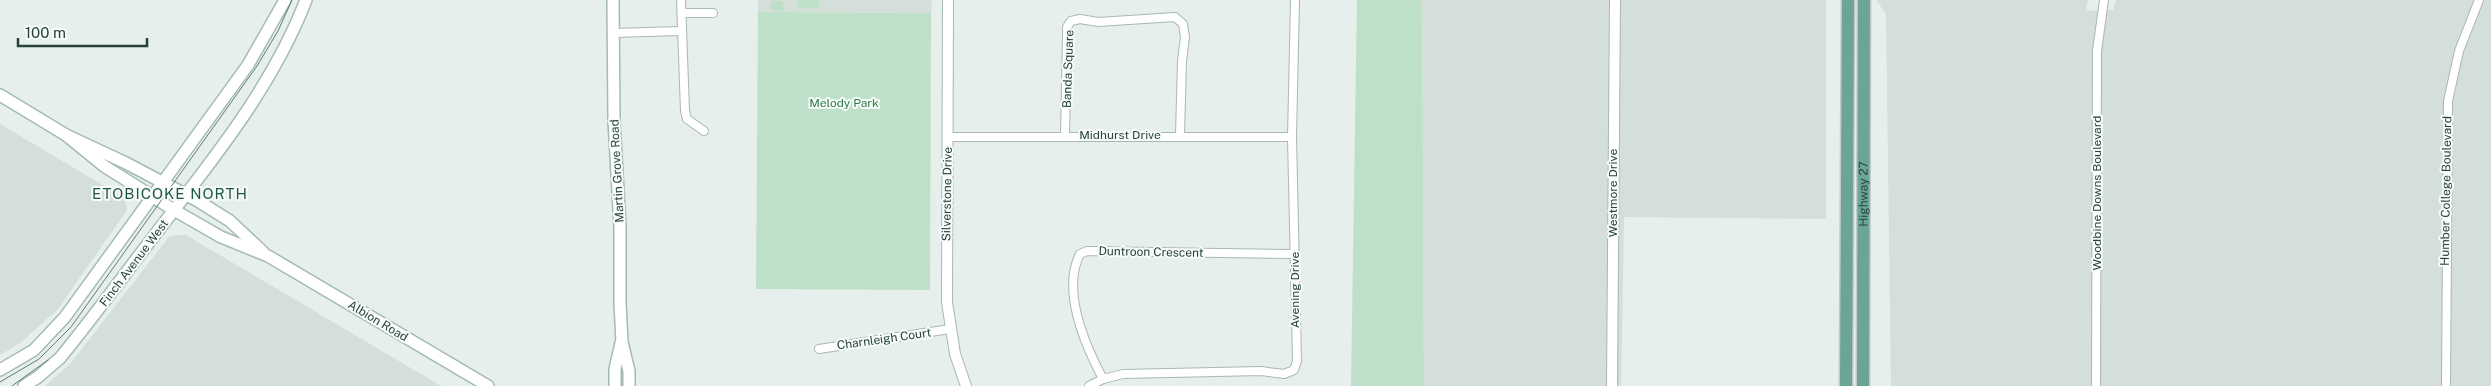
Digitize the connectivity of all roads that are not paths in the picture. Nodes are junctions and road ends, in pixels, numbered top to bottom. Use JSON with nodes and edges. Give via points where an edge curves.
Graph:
{"nodes":[{"id":1,"x":285,"y":0,"type":"edge"},
{"id":2,"x":306,"y":0,"type":"edge"},
{"id":3,"x":613,"y":0,"type":"edge"},
{"id":4,"x":681,"y":0,"type":"edge"},
{"id":5,"x":948,"y":0,"type":"edge"},
{"id":6,"x":1296,"y":0,"type":"edge"},
{"id":7,"x":1615,"y":0,"type":"edge"},
{"id":8,"x":1848,"y":0,"type":"edge"},
{"id":9,"x":1864,"y":0,"type":"edge"},
{"id":10,"x":2104,"y":0,"type":"edge"},
{"id":11,"x":2479,"y":0,"type":"edge"},
{"id":12,"x":682,"y":13,"type":"junction"},
{"id":13,"x":713,"y":13,"type":"dead end"},
{"id":14,"x":681,"y":31,"type":"junction"},
{"id":15,"x":613,"y":33,"type":"junction"},
{"id":16,"x":0,"y":95,"type":"edge"},
{"id":17,"x":704,"y":131,"type":"dead end"},
{"id":18,"x":66,"y":135,"type":"junction"},
{"id":19,"x":1065,"y":135,"type":"junction"},
{"id":20,"x":1180,"y":135,"type":"junction"},
{"id":21,"x":948,"y":137,"type":"junction"},
{"id":22,"x":1292,"y":137,"type":"junction"},
{"id":23,"x":162,"y":183,"type":"junction"},
{"id":24,"x":152,"y":196,"type":"junction"},
{"id":25,"x":186,"y":196,"type":"junction"},
{"id":26,"x":174,"y":210,"type":"junction"},
{"id":27,"x":1295,"y":254,"type":"junction"},
{"id":28,"x":268,"y":256,"type":"junction"},
{"id":29,"x":950,"y":329,"type":"junction"},
{"id":30,"x":622,"y":342,"type":"junction"},
{"id":31,"x":819,"y":348,"type":"dead end"},
{"id":32,"x":0,"y":370,"type":"edge"},
{"id":33,"x":1103,"y":379,"type":"junction"},
{"id":34,"x":24,"y":386,"type":"edge"},
{"id":35,"x":488,"y":386,"type":"edge"},
{"id":36,"x":615,"y":386,"type":"edge"},
{"id":37,"x":629,"y":386,"type":"edge"},
{"id":38,"x":966,"y":386,"type":"edge"},
{"id":39,"x":1089,"y":386,"type":"edge"},
{"id":40,"x":1612,"y":386,"type":"edge"},
{"id":41,"x":1846,"y":386,"type":"edge"},
{"id":42,"x":1863,"y":386,"type":"edge"},
{"id":43,"x":2096,"y":386,"type":"edge"},
{"id":44,"x":2446,"y":386,"type":"edge"}],
"edges":[{"from":1,"to":23,"type":"main road","name":"Finch Avenue West","via":[[248,65]]},
{"from":2,"to":25,"type":"main road","name":"Finch Avenue West","via":[[269,78]]},
{"from":3,"to":15,"type":"main road","name":"Martin Grove Road"},
{"from":4,"to":12,"type":"street"},
{"from":5,"to":21,"type":"street","name":"Silverstone Drive"},
{"from":6,"to":22,"type":"street","name":"Avening Drive"},
{"from":7,"to":40,"type":"street","name":"Westmore Drive"},
{"from":8,"to":41,"type":"main road","name":"Highway 27"},
{"from":9,"to":42,"type":"main road","name":"Highway 27"},
{"from":10,"to":43,"type":"street","name":"Woodbine Downs Boulevard","via":[[2097,52]]},
{"from":11,"to":44,"type":"street","name":"Humber College Boulevard","via":[[2459,51],[2448,101]]},
{"from":12,"to":13,"type":"street"},
{"from":12,"to":14,"type":"street"},
{"from":14,"to":15,"type":"street"},
{"from":14,"to":17,"type":"street","via":[[685,111],[687,119]]},
{"from":15,"to":30,"type":"main road","name":"Martin Grove Road"},
{"from":16,"to":18,"type":"main road","name":"Albion Road"},
{"from":18,"to":23,"type":"main road","name":"Albion Road"},
{"from":18,"to":24,"type":"main road","name":"Albion Road","via":[[104,166]]},
{"from":19,"to":20,"type":"street","name":"Midhurst Drive"},
{"from":19,"to":20,"type":"street","name":"Banda Square","via":[[1067,36],[1071,21],[1174,17],[1183,24],[1185,37]]},
{"from":19,"to":21,"type":"street","name":"Midhurst Drive"},
{"from":20,"to":22,"type":"street","name":"Midhurst Drive"},
{"from":21,"to":29,"type":"street","name":"Silverstone Drive","via":[[947,302]]},
{"from":22,"to":27,"type":"street","name":"Avening Drive"},
{"from":23,"to":24,"type":"main road","name":"Finch Avenue West"},
{"from":23,"to":25,"type":"main road","name":"Albion Road"},
{"from":24,"to":26,"type":"main road","name":"Albion Road"},
{"from":24,"to":32,"type":"main road","name":"Finch Avenue West","via":[[65,317],[34,350]]},
{"from":25,"to":26,"type":"main road","name":"Finch Avenue West"},
{"from":25,"to":28,"type":"main road","name":"Albion Road","via":[[230,221]]},
{"from":26,"to":28,"type":"main road","name":"Albion Road","via":[[221,237]]},
{"from":26,"to":34,"type":"main road","name":"Finch Avenue West","via":[[60,358]]},
{"from":27,"to":33,"type":"street","name":"Avening Drive","via":[[1297,361],[1294,370],[1284,374],[1261,371],[1158,372]]},
{"from":27,"to":33,"type":"street","name":"Duntroon Crescent","via":[[1100,251],[1080,254],[1075,263],[1077,316],[1083,339]]},
{"from":28,"to":35,"type":"main road","name":"Albion Road"},
{"from":29,"to":31,"type":"street","name":"Charnleigh Court"},
{"from":29,"to":38,"type":"street","name":"Silverstone Drive"},
{"from":30,"to":36,"type":"main road","name":"Martin Grove Road","via":[[615,369]]},
{"from":30,"to":37,"type":"main road","name":"Martin Grove Road"},
{"from":33,"to":39,"type":"street","name":"Avening Drive"}]}
